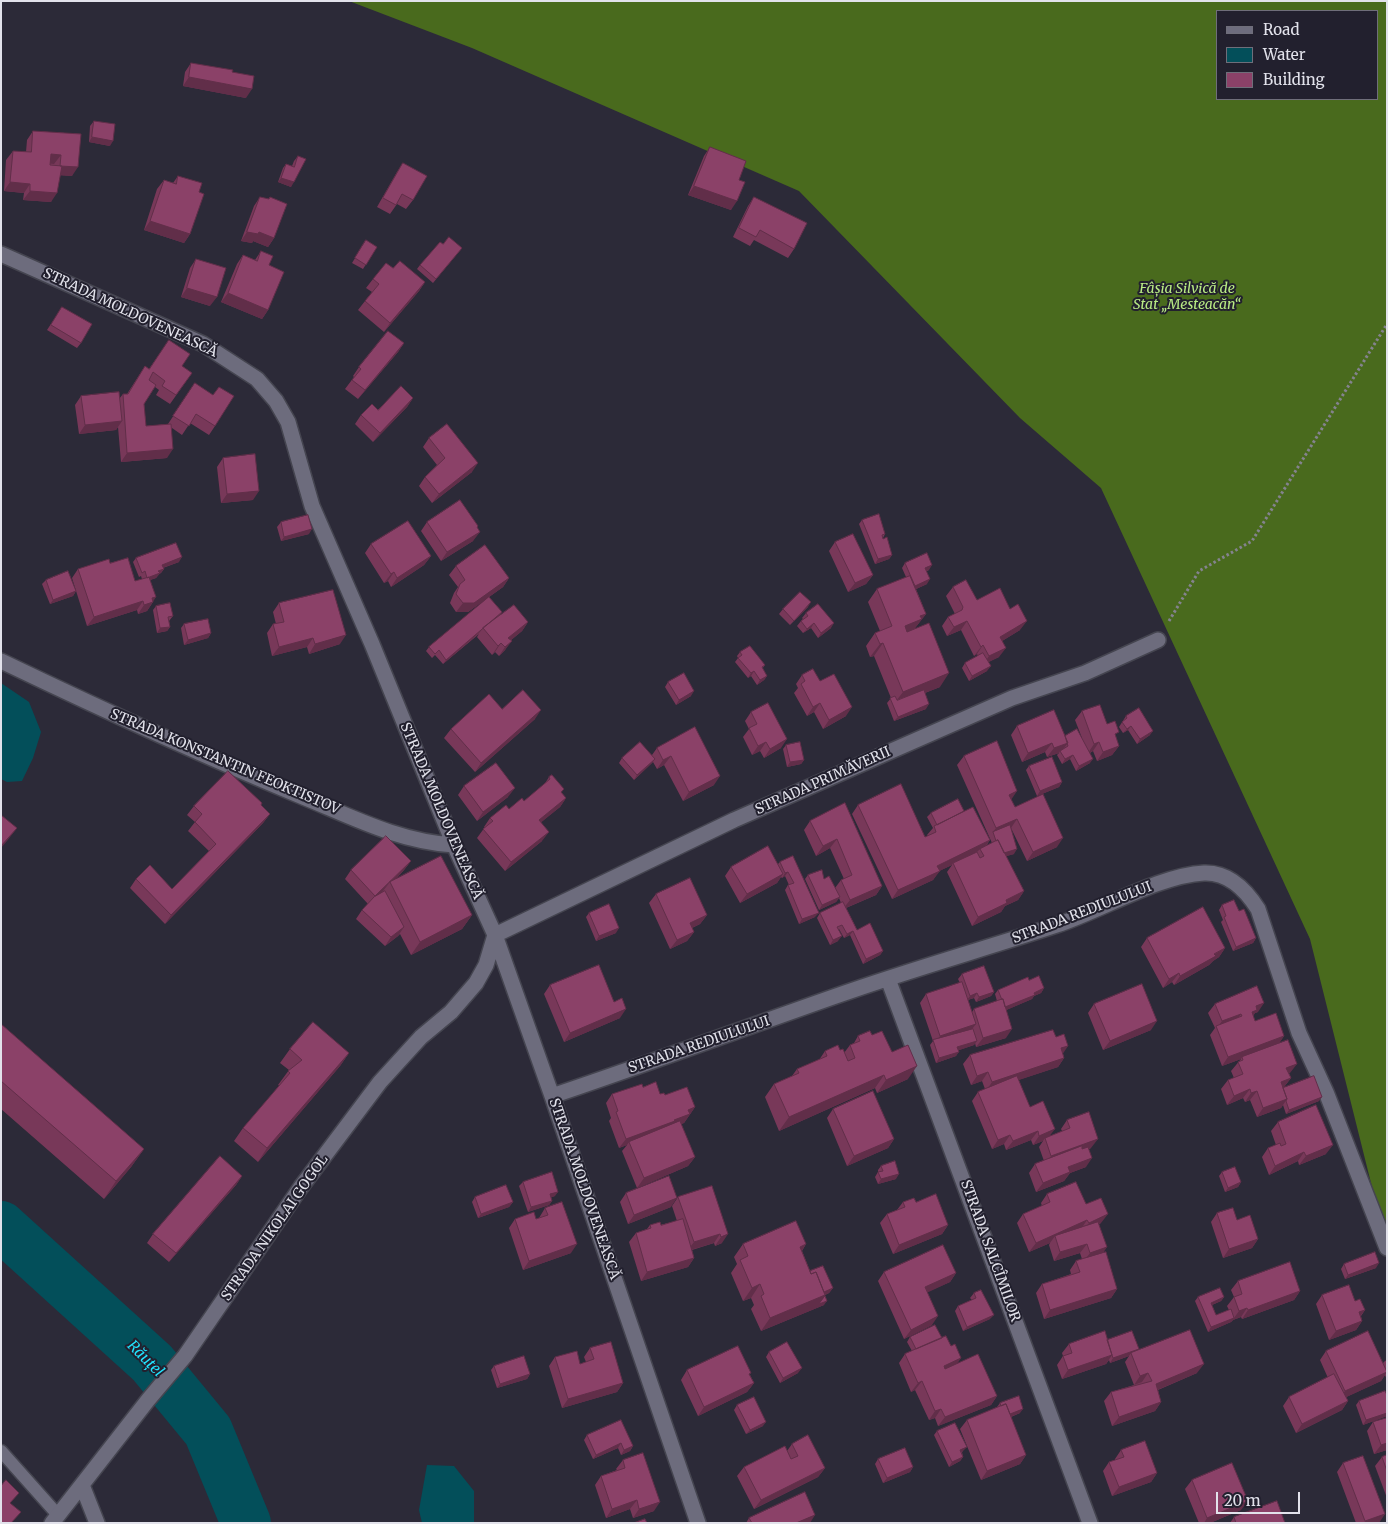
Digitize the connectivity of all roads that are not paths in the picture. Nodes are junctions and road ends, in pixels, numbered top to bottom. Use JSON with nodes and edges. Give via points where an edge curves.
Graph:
{"nodes":[{"id":1,"x":1,"y":254,"type":"edge"},
{"id":2,"x":1158,"y":640,"type":"road end"},
{"id":3,"x":1,"y":661,"type":"edge"},
{"id":4,"x":454,"y":845,"type":"junction"},
{"id":5,"x":495,"y":935,"type":"junction"},
{"id":6,"x":888,"y":979,"type":"junction"},
{"id":7,"x":552,"y":1096,"type":"junction"},
{"id":8,"x":1387,"y":1248,"type":"edge"},
{"id":9,"x":1,"y":1451,"type":"edge"},
{"id":10,"x":82,"y":1485,"type":"junction"},
{"id":11,"x":55,"y":1519,"type":"edge"},
{"id":12,"x":97,"y":1523,"type":"edge"},
{"id":13,"x":698,"y":1523,"type":"edge"},
{"id":14,"x":1090,"y":1523,"type":"edge"}],
"edges":[{"from":1,"to":4,"type":"street","name":"STRADA MOLDOVENEASCĂ","via":[[203,344],[245,370],[276,401],[288,422],[312,506]]},
{"from":2,"to":5,"type":"street","name":"STRADA PRIMĂVERII","via":[[1085,673],[1012,698],[734,820]]},
{"from":3,"to":4,"type":"street","name":"STRADA KONSTANTIN FEOKTISTOV","via":[[123,720],[401,836]]},
{"from":4,"to":5,"type":"street","name":"STRADA MOLDOVENEASCĂ"},
{"from":5,"to":7,"type":"street","name":"STRADA MOLDOVENEASCĂ"},
{"from":5,"to":10,"type":"street","name":"STRADA NIKOLAI GOGOL","via":[[476,983],[380,1082],[301,1187],[185,1356]]},
{"from":6,"to":7,"type":"street","name":"STRADA REDIULULUI"},
{"from":6,"to":8,"type":"street","name":"STRADA REDIULULUI","via":[[1060,924],[1174,880],[1204,873],[1233,880],[1247,891],[1258,909],[1299,1032]]},
{"from":6,"to":14,"type":"street","name":"STRADA SALCÎMILOR"},
{"from":7,"to":13,"type":"street","name":"STRADA MOLDOVENEASCĂ"},
{"from":9,"to":11,"type":"lane"},
{"from":10,"to":11,"type":"street","name":"STRADA NIKOLAI GOGOL"},
{"from":10,"to":12,"type":"street"}]}
